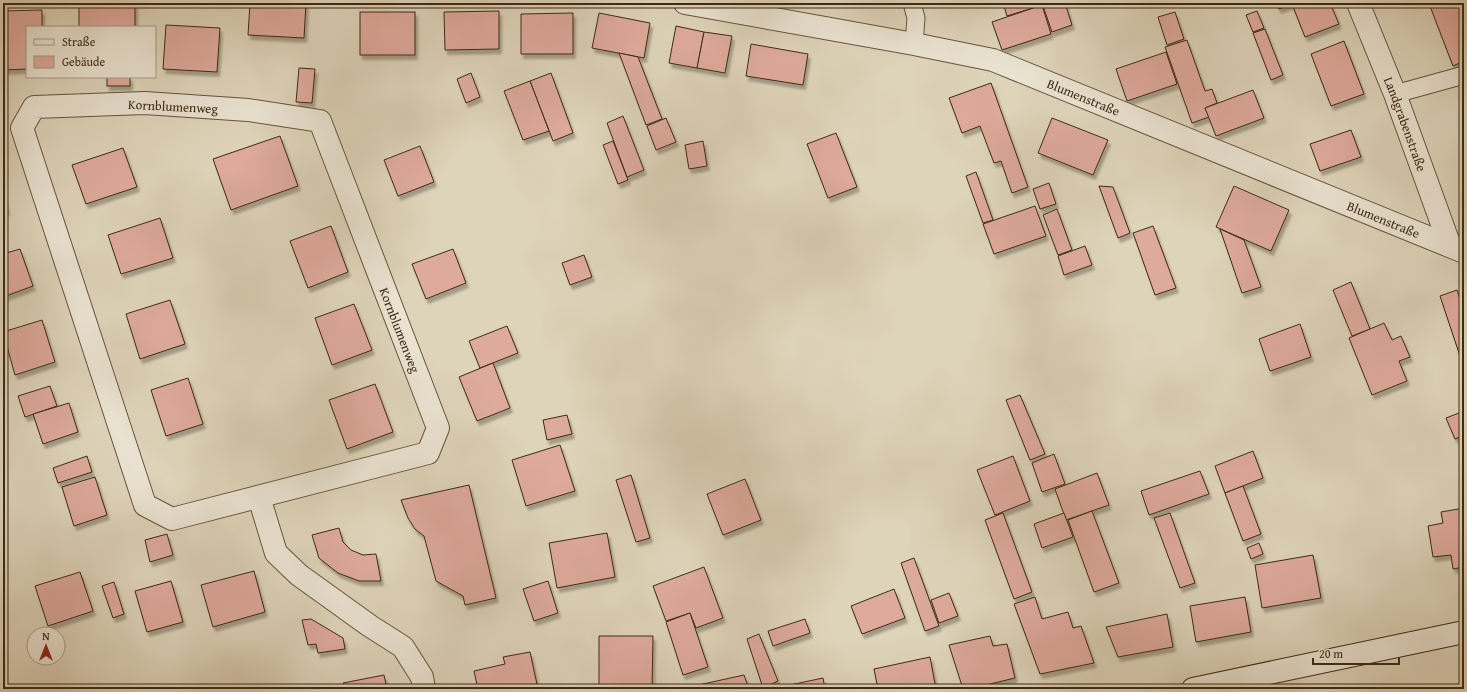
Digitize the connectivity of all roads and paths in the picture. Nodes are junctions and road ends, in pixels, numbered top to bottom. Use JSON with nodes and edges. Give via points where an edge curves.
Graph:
{"nodes":[{"id":1,"x":685,"y":3,"type":"edge"},
{"id":2,"x":912,"y":3,"type":"edge"},
{"id":3,"x":1358,"y":3,"type":"edge"},
{"id":4,"x":914,"y":44,"type":"junction"},
{"id":5,"x":1464,"y":76,"type":"edge"},
{"id":6,"x":1395,"y":94,"type":"junction"},
{"id":7,"x":1457,"y":249,"type":"edge"},
{"id":8,"x":259,"y":497,"type":"junction"},
{"id":9,"x":1464,"y":632,"type":"edge"},
{"id":10,"x":424,"y":689,"type":"edge"},
{"id":11,"x":1193,"y":689,"type":"edge"}],
"edges":[{"from":1,"to":4,"type":"street","name":"Blumenstraße"},
{"from":2,"to":4,"type":"lane","via":[[916,18]]},
{"from":3,"to":6,"type":"street","name":"Landgrabenstraße"},
{"from":4,"to":7,"type":"street","name":"Blumenstraße","via":[[993,60]]},
{"from":5,"to":6,"type":"lane"},
{"from":6,"to":7,"type":"street","name":"Landgrabenstraße"},
{"from":8,"to":8,"type":"street","name":"Kornblumenweg","via":[[172,519],[145,505],[22,128],[34,107],[145,102],[248,110],[320,121],[438,428],[428,453]]},
{"from":8,"to":10,"type":"street","via":[[276,553],[299,575],[403,647],[422,677]]},
{"from":9,"to":11,"type":"street"}]}
